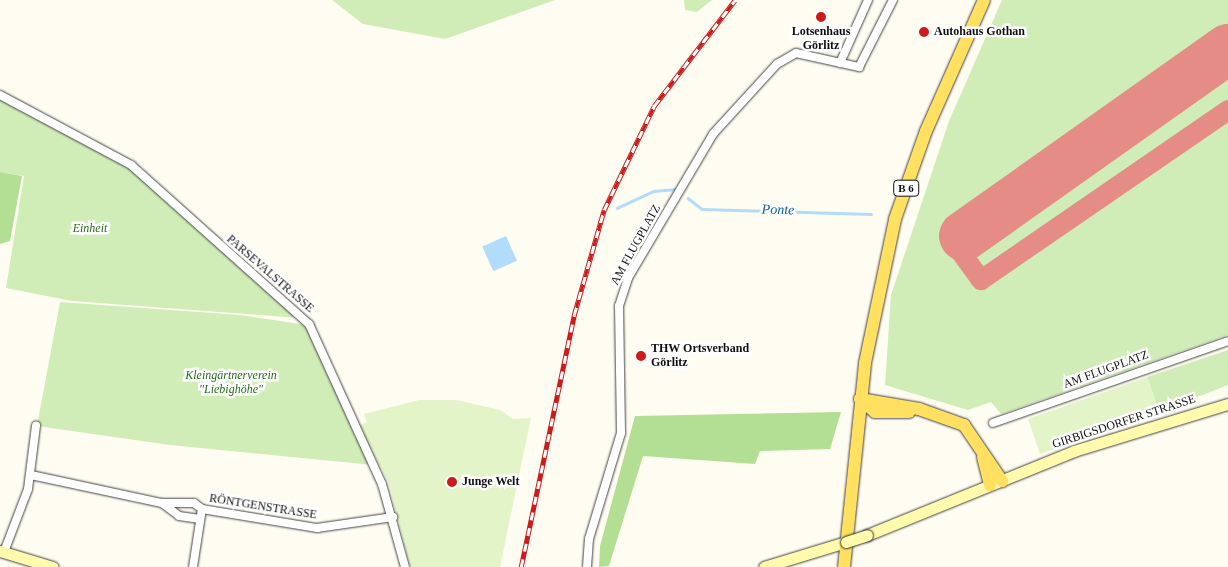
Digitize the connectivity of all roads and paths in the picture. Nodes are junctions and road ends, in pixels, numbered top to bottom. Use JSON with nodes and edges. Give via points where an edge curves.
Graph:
{"nodes":[{"id":1,"x":868,"y":0,"type":"edge"},
{"id":2,"x":893,"y":0,"type":"edge"},
{"id":3,"x":984,"y":0,"type":"edge"},
{"id":4,"x":840,"y":62,"type":"junction"},
{"id":5,"x":0,"y":95,"type":"edge"},
{"id":6,"x":1228,"y":341,"type":"edge"},
{"id":7,"x":860,"y":399,"type":"junction"},
{"id":8,"x":1228,"y":404,"type":"edge"},
{"id":9,"x":927,"y":412,"type":"junction"},
{"id":10,"x":885,"y":413,"type":"junction"},
{"id":11,"x":993,"y":422,"type":"dead end"},
{"id":12,"x":36,"y":426,"type":"dead end"},
{"id":13,"x":858,"y":434,"type":"junction"},
{"id":14,"x":31,"y":475,"type":"junction"},
{"id":15,"x":996,"y":483,"type":"junction"},
{"id":16,"x":162,"y":504,"type":"junction"},
{"id":17,"x":202,"y":510,"type":"junction"},
{"id":18,"x":393,"y":517,"type":"junction"},
{"id":19,"x":200,"y":519,"type":"junction"},
{"id":20,"x":2,"y":552,"type":"edge"},
{"id":21,"x":53,"y":567,"type":"edge"},
{"id":22,"x":193,"y":567,"type":"edge"},
{"id":23,"x":405,"y":567,"type":"edge"},
{"id":24,"x":588,"y":567,"type":"edge"},
{"id":25,"x":764,"y":567,"type":"edge"},
{"id":26,"x":844,"y":567,"type":"edge"}],
"edges":[{"from":1,"to":4,"type":"street"},
{"from":2,"to":4,"type":"street","name":"AM FLUGPLATZ","via":[[865,63],[860,67]]},
{"from":3,"to":7,"type":"main road","number":"B 6","via":[[926,131],[895,219],[872,318]]},
{"from":4,"to":24,"type":"street","name":"AM FLUGPLATZ","via":[[796,53],[777,64],[712,134],[628,278],[619,306],[621,434],[589,539]]},
{"from":5,"to":18,"type":"street","name":"PARSEVALSTRASSE","via":[[131,165],[304,318],[323,347]]},
{"from":6,"to":11,"type":"street","name":"AM FLUGPLATZ"},
{"from":7,"to":9,"type":"main road"},
{"from":7,"to":10,"type":"main road","via":[[869,410]]},
{"from":7,"to":13,"type":"main road","number":"B 6"},
{"from":8,"to":15,"type":"street","name":"GIRBIGSDORFER STRASSE","via":[[1074,451]]},
{"from":9,"to":10,"type":"main road"},
{"from":9,"to":15,"type":"main road","via":[[964,425],[982,447]]},
{"from":10,"to":13,"type":"main road"},
{"from":12,"to":14,"type":"street"},
{"from":13,"to":26,"type":"main road","number":"B 6"},
{"from":14,"to":16,"type":"street","name":"RÖNTGENSTRASSE"},
{"from":14,"to":20,"type":"street"},
{"from":15,"to":25,"type":"street","name":"GIRBIGSDORFER STRASSE","bridge":true,"via":[[867,535]]},
{"from":16,"to":17,"type":"street","name":"RÖNTGENSTRASSE","via":[[194,503]]},
{"from":16,"to":19,"type":"street","name":"RÖNTGENSTRASSE","via":[[179,516]]},
{"from":17,"to":18,"type":"street","name":"RÖNTGENSTRASSE","via":[[317,528]]},
{"from":17,"to":19,"type":"street"},
{"from":18,"to":23,"type":"street","name":"PARSEVALSTRASSE"},
{"from":19,"to":22,"type":"street"},
{"from":20,"to":21,"type":"street"}]}
